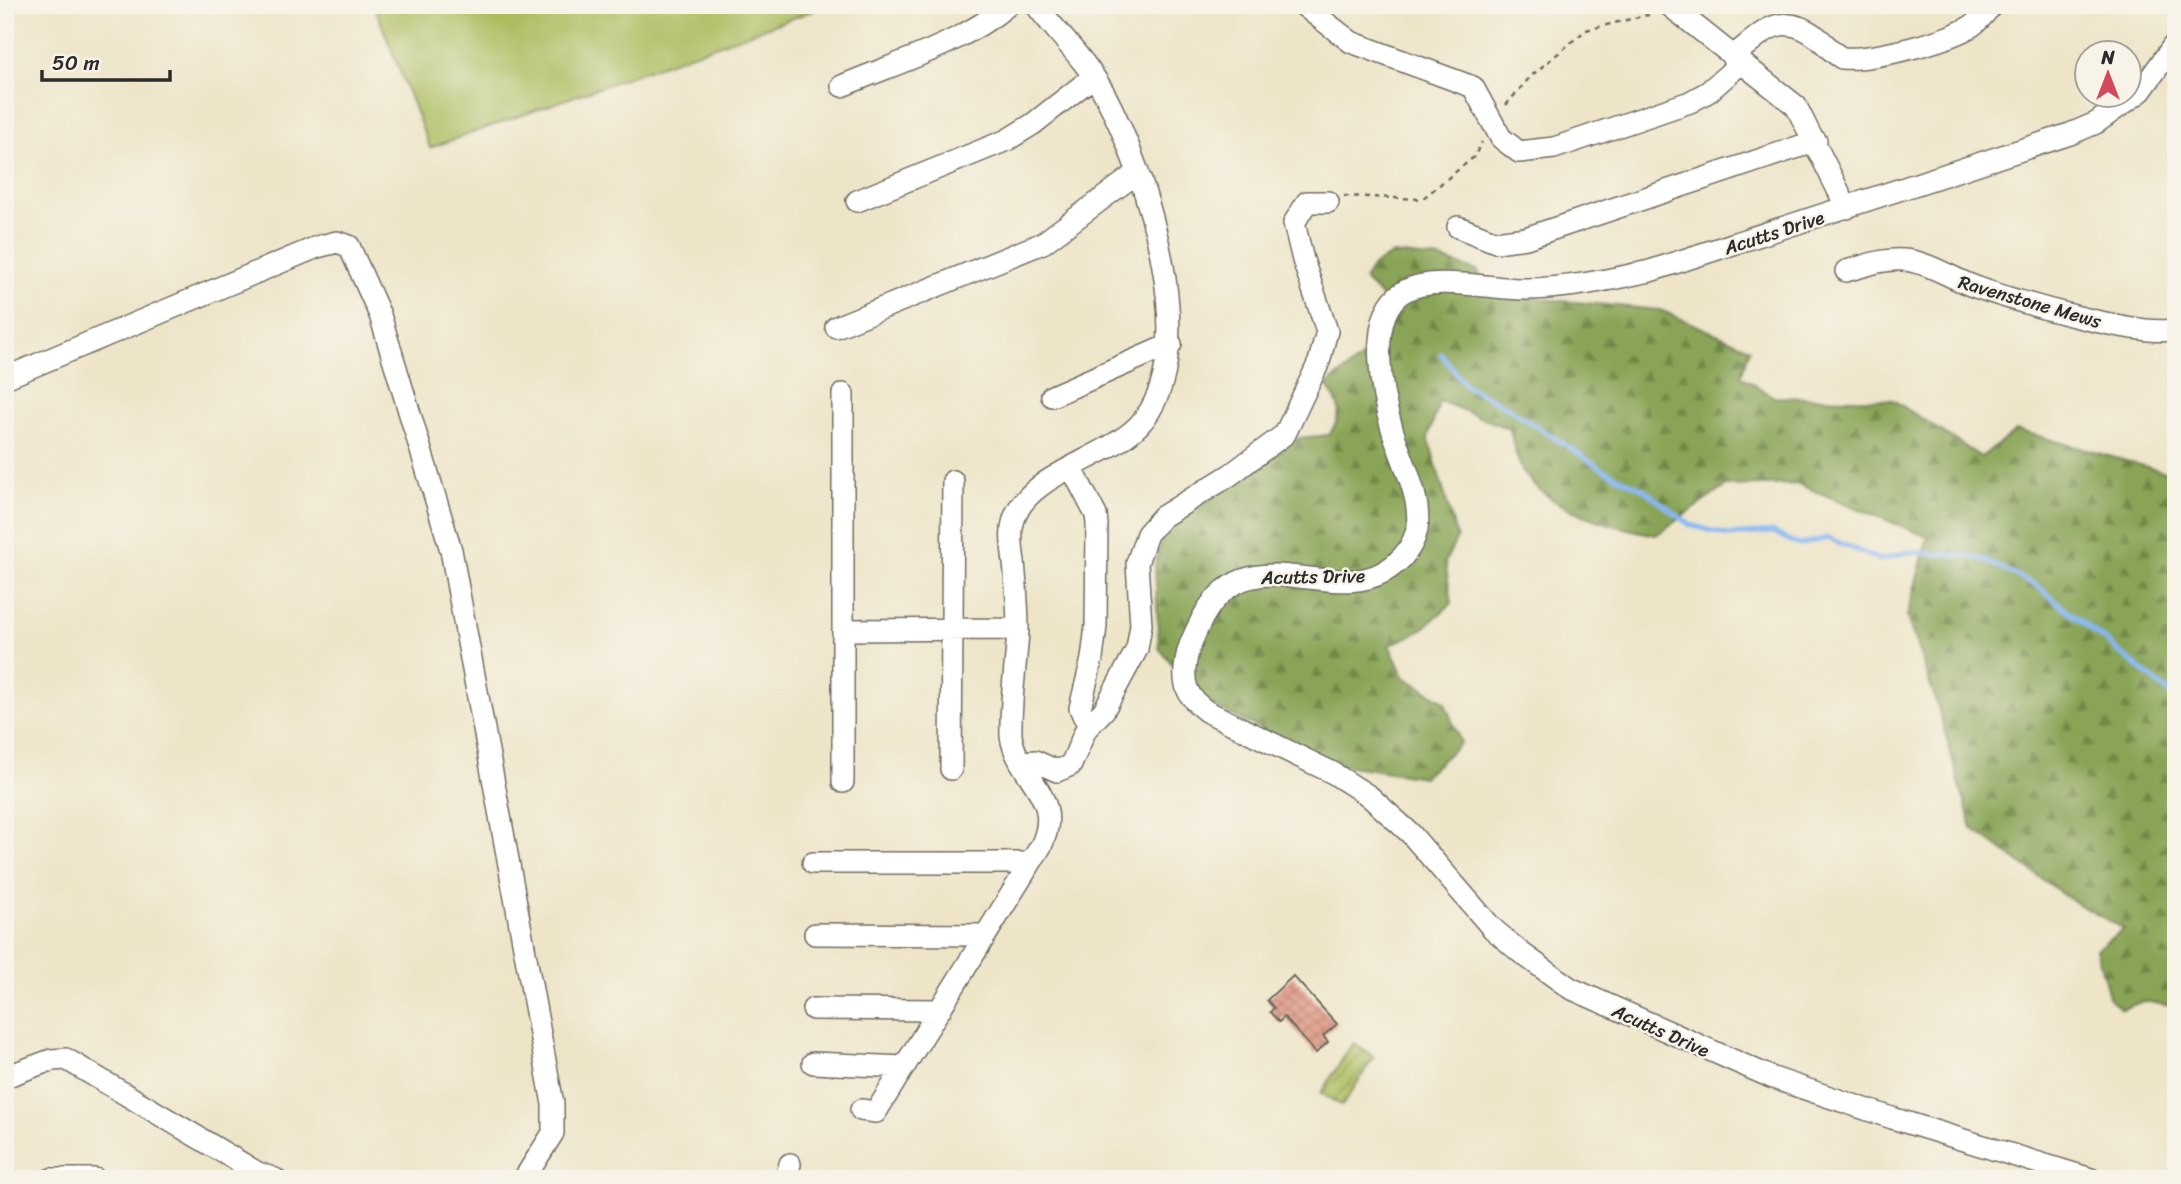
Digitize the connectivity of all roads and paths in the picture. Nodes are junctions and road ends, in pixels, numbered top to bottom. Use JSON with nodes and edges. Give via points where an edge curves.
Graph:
{"nodes":[{"id":1,"x":1008,"y":5,"type":"edge"},
{"id":2,"x":1036,"y":5,"type":"edge"},
{"id":3,"x":1303,"y":5,"type":"edge"},
{"id":4,"x":1992,"y":5,"type":"edge"},
{"id":5,"x":1675,"y":11,"type":"edge"},
{"id":6,"x":2176,"y":42,"type":"edge"},
{"id":7,"x":1736,"y":60,"type":"junction"},
{"id":8,"x":1093,"y":77,"type":"junction"},
{"id":9,"x":842,"y":86,"type":"dead end"},
{"id":10,"x":1493,"y":120,"type":"junction"},
{"id":11,"x":1816,"y":141,"type":"junction"},
{"id":12,"x":1138,"y":172,"type":"junction"},
{"id":13,"x":857,"y":201,"type":"dead end"},
{"id":14,"x":1328,"y":202,"type":"joint"},
{"id":15,"x":1847,"y":208,"type":"junction"},
{"id":16,"x":1458,"y":227,"type":"dead end"},
{"id":17,"x":1846,"y":271,"type":"dead end"},
{"id":18,"x":836,"y":327,"type":"dead end"},
{"id":19,"x":2176,"y":329,"type":"edge"},
{"id":20,"x":1171,"y":344,"type":"junction"},
{"id":21,"x":5,"y":378,"type":"edge"},
{"id":22,"x":843,"y":394,"type":"dead end"},
{"id":23,"x":1052,"y":396,"type":"dead end"},
{"id":24,"x":1072,"y":468,"type":"junction"},
{"id":25,"x":953,"y":481,"type":"dead end"},
{"id":26,"x":1018,"y":628,"type":"junction"},
{"id":27,"x":844,"y":630,"type":"junction"},
{"id":28,"x":954,"y":630,"type":"junction"},
{"id":29,"x":1092,"y":723,"type":"junction"},
{"id":30,"x":1023,"y":762,"type":"junction"},
{"id":31,"x":951,"y":769,"type":"dead end"},
{"id":32,"x":843,"y":782,"type":"dead end"},
{"id":33,"x":813,"y":863,"type":"dead end"},
{"id":34,"x":1030,"y":863,"type":"junction"},
{"id":35,"x":816,"y":933,"type":"dead end"},
{"id":36,"x":985,"y":935,"type":"junction"},
{"id":37,"x":813,"y":1009,"type":"dead end"},
{"id":38,"x":940,"y":1010,"type":"junction"},
{"id":39,"x":813,"y":1063,"type":"dead end"},
{"id":40,"x":904,"y":1067,"type":"junction"},
{"id":41,"x":5,"y":1077,"type":"edge"},
{"id":42,"x":861,"y":1110,"type":"dead end"},
{"id":43,"x":51,"y":1179,"type":"edge"},
{"id":44,"x":94,"y":1179,"type":"edge"},
{"id":45,"x":275,"y":1179,"type":"edge"},
{"id":46,"x":524,"y":1179,"type":"edge"},
{"id":47,"x":2091,"y":1179,"type":"edge"}],
"edges":[{"from":1,"to":9,"type":"street","via":[[983,25],[946,44]]},
{"from":2,"to":8,"type":"street"},
{"from":3,"to":10,"type":"street","via":[[1351,42],[1473,88]]},
{"from":4,"to":7,"type":"street","via":[[1962,30],[1869,57],[1842,58],[1806,29],[1787,22],[1768,29]]},
{"from":5,"to":7,"type":"street"},
{"from":5,"to":10,"type":"path","via":[[1674,23],[1647,15],[1586,30],[1531,76]]},
{"from":6,"to":15,"type":"street","name":"Acutts Drive","via":[[2141,91],[2096,123]]},
{"from":7,"to":10,"type":"street","via":[[1701,98],[1545,150],[1514,150],[1501,138]]},
{"from":7,"to":11,"type":"street","via":[[1789,99]]},
{"from":8,"to":12,"type":"street"},
{"from":8,"to":13,"type":"street","via":[[1007,140]]},
{"from":10,"to":14,"type":"path","via":[[1474,157],[1422,199],[1345,195]]},
{"from":11,"to":15,"type":"street"},
{"from":11,"to":16,"type":"street","via":[[1518,239],[1496,242]]},
{"from":12,"to":18,"type":"street","via":[[1043,243]]},
{"from":12,"to":20,"type":"street","via":[[1166,286]]},
{"from":14,"to":29,"type":"street","via":[[1307,202],[1294,223],[1328,337],[1293,421],[1285,434],[1162,517],[1147,534],[1137,564],[1141,625],[1137,649]]},
{"from":15,"to":47,"type":"street","name":"Acutts Drive","via":[[1614,279],[1524,289],[1430,285],[1407,290],[1394,299],[1381,327],[1380,370],[1391,429],[1416,502],[1417,528],[1411,544],[1391,568],[1365,578],[1258,575],[1234,581],[1206,612],[1187,654],[1184,672],[1189,696],[1206,711],[1333,773],[1369,796],[1410,833],[1492,928],[1570,988],[1773,1078]]},
{"from":17,"to":19,"type":"street","name":"Ravenstone Mews","via":[[1905,260],[1976,288],[2097,320],[2146,332]]},
{"from":20,"to":23,"type":"street"},
{"from":20,"to":24,"type":"street","via":[[1162,389],[1147,414],[1125,437]]},
{"from":21,"to":46,"type":"street","via":[[317,247],[337,242],[349,246],[380,315],[444,527],[476,678],[552,1104],[553,1133]]},
{"from":22,"to":27,"type":"street"},
{"from":24,"to":26,"type":"street","via":[[1029,496],[1014,520]]},
{"from":24,"to":29,"type":"street","via":[[1097,524],[1096,626],[1080,708]]},
{"from":25,"to":28,"type":"street"},
{"from":26,"to":28,"type":"street"},
{"from":26,"to":30,"type":"street","via":[[1011,726],[1013,744]]},
{"from":27,"to":28,"type":"street"},
{"from":27,"to":32,"type":"street"},
{"from":28,"to":31,"type":"street"},
{"from":29,"to":30,"type":"street","via":[[1074,762],[1066,768],[1054,770],[1035,761]]},
{"from":30,"to":34,"type":"street","via":[[1050,819]]},
{"from":33,"to":34,"type":"street"},
{"from":34,"to":36,"type":"street"},
{"from":35,"to":36,"type":"street"},
{"from":36,"to":38,"type":"street"},
{"from":37,"to":38,"type":"street"},
{"from":38,"to":40,"type":"street"},
{"from":39,"to":40,"type":"street"},
{"from":40,"to":42,"type":"street","via":[[876,1112]]},
{"from":41,"to":45,"type":"street","via":[[66,1059]]},
{"from":43,"to":44,"type":"street"}]}
